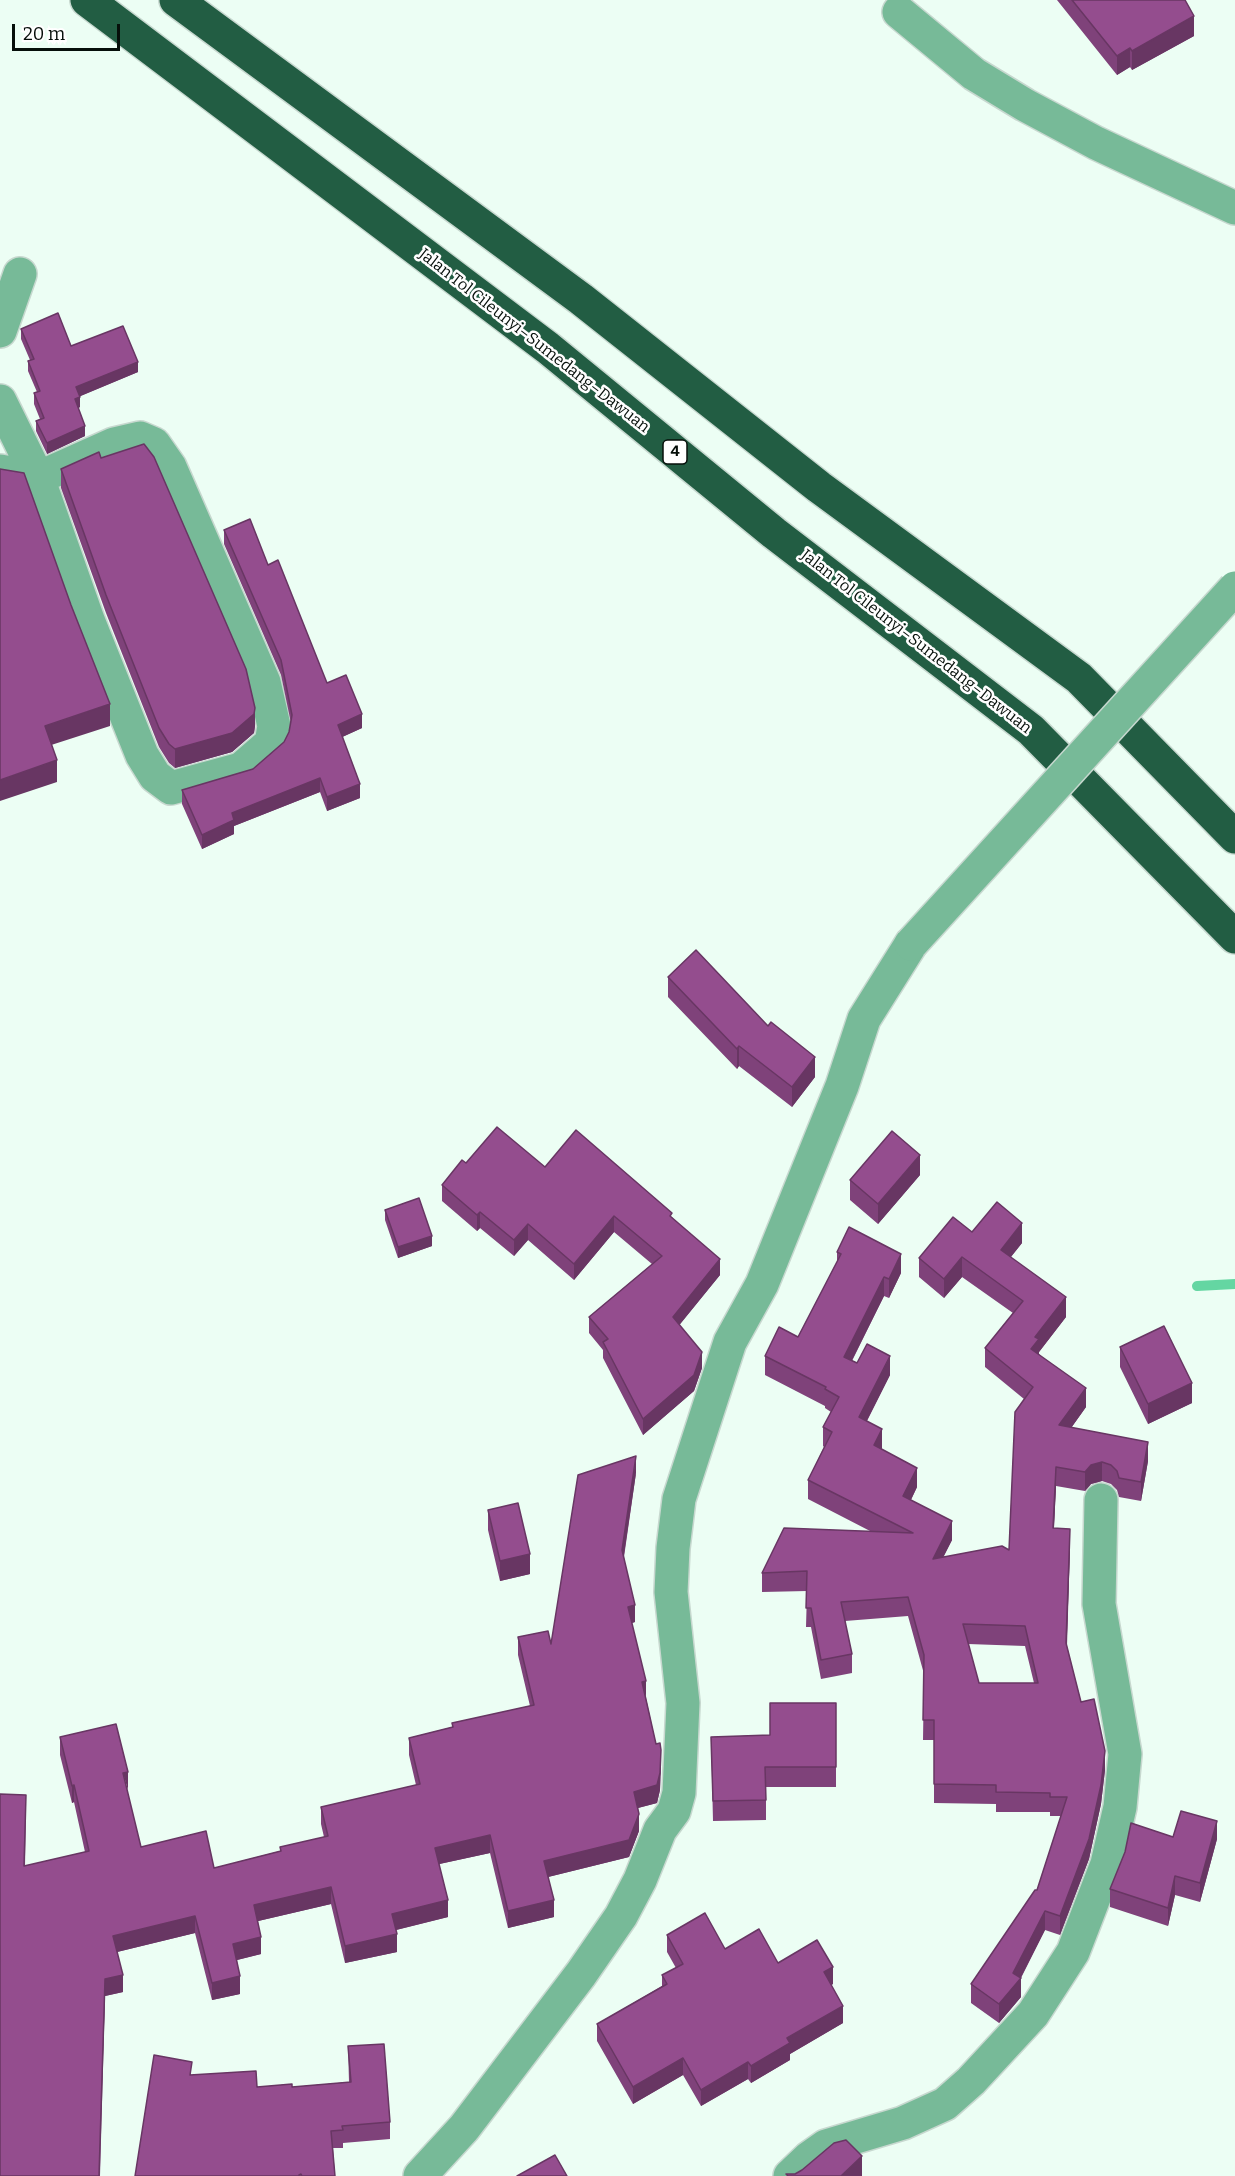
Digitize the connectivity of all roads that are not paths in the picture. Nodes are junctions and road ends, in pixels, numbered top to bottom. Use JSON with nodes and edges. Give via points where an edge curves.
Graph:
{"nodes":[{"id":1,"x":87,"y":0,"type":"edge"},
{"id":2,"x":176,"y":0,"type":"edge"},
{"id":3,"x":899,"y":12,"type":"dead end"},
{"id":4,"x":1235,"y":208,"type":"edge"},
{"id":5,"x":20,"y":274,"type":"dead end"},
{"id":6,"x":0,"y":331,"type":"edge"},
{"id":7,"x":0,"y":401,"type":"edge"},
{"id":8,"x":0,"y":471,"type":"edge"},
{"id":9,"x":38,"y":478,"type":"junction"},
{"id":10,"x":1235,"y":588,"type":"edge"},
{"id":11,"x":1235,"y":837,"type":"edge"},
{"id":12,"x":1235,"y":937,"type":"edge"},
{"id":13,"x":1101,"y":1500,"type":"dead end"},
{"id":14,"x":420,"y":2176,"type":"edge"},
{"id":15,"x":790,"y":2176,"type":"edge"}],
"edges":[{"from":1,"to":12,"type":"highway","name":"Jalan Tol Cileunyi–Sumedang–Dawuan","number":"4","via":[[548,348],[774,532],[1032,730]]},
{"from":2,"to":11,"type":"highway","via":[[581,300],[819,487],[1079,678]]},
{"from":3,"to":4,"type":"street","via":[[974,74],[1025,105]]},
{"from":5,"to":6,"type":"street"},
{"from":7,"to":9,"type":"street"},
{"from":8,"to":9,"type":"street"},
{"from":9,"to":9,"type":"street","via":[[96,641],[141,755],[155,776],[171,788],[241,769],[271,742],[274,726],[264,682],[170,467],[154,444],[140,438],[114,444]]},
{"from":10,"to":14,"type":"street","bridge":true,"via":[[911,944],[864,1019],[842,1086],[762,1284],[730,1342],[679,1499],[671,1592],[683,1703],[679,1793],[674,1811],[660,1830],[621,1916],[464,2128]]},
{"from":13,"to":15,"type":"street","via":[[1099,1604],[1125,1754],[1120,1806],[1107,1864],[1073,1952],[1033,2014],[945,2104],[903,2123],[826,2146]]}]}
